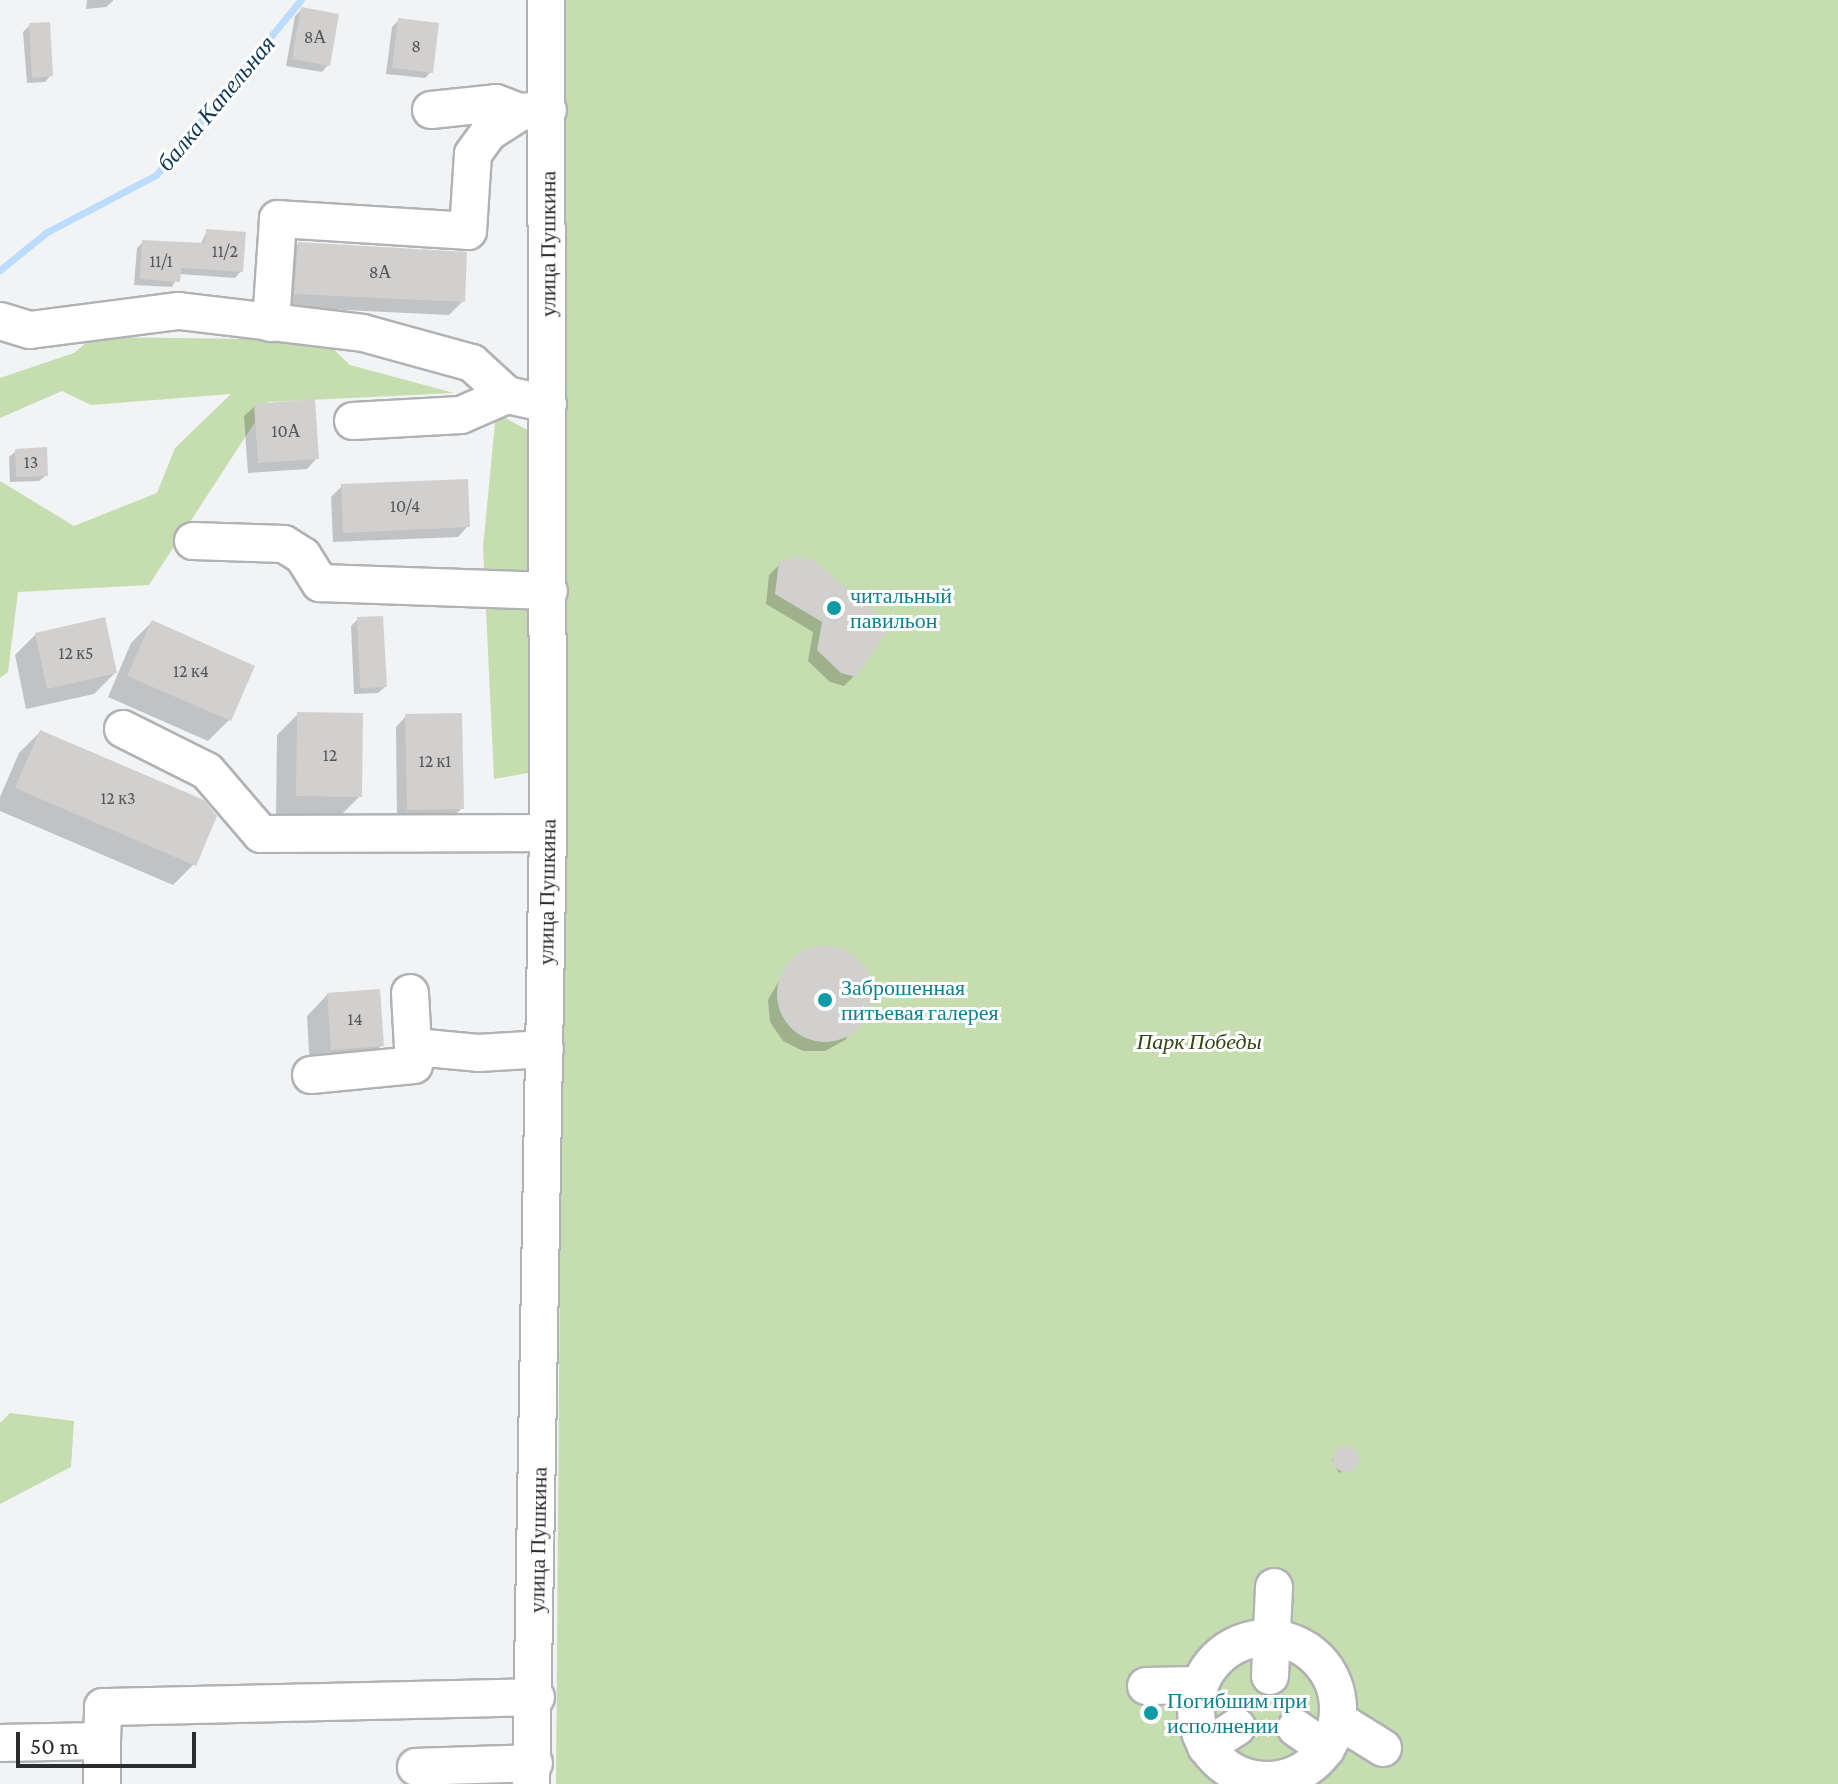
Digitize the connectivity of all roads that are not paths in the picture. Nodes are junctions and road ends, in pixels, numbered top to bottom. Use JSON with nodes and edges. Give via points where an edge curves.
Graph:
{"nodes":[{"id":1,"x":546,"y":0,"type":"edge"},
{"id":2,"x":431,"y":110,"type":"dead end"},
{"id":3,"x":534,"y":111,"type":"junction"},
{"id":4,"x":0,"y":321,"type":"edge"},
{"id":5,"x":271,"y":323,"type":"junction"},
{"id":6,"x":507,"y":395,"type":"junction"},
{"id":7,"x":548,"y":404,"type":"junction"},
{"id":8,"x":353,"y":421,"type":"dead end"},
{"id":9,"x":193,"y":541,"type":"dead end"},
{"id":10,"x":549,"y":591,"type":"junction"},
{"id":11,"x":123,"y":729,"type":"dead end"},
{"id":12,"x":548,"y":833,"type":"junction"},
{"id":13,"x":410,"y":993,"type":"dead end"},
{"id":14,"x":415,"y":1047,"type":"junction"},
{"id":15,"x":545,"y":1049,"type":"junction"},
{"id":16,"x":311,"y":1075,"type":"dead end"},
{"id":17,"x":1274,"y":1587,"type":"dead end"},
{"id":18,"x":1273,"y":1638,"type":"junction"},
{"id":19,"x":1270,"y":1676,"type":"dead end"},
{"id":20,"x":1200,"y":1685,"type":"junction"},
{"id":21,"x":1146,"y":1686,"type":"dead end"},
{"id":22,"x":536,"y":1697,"type":"junction"},
{"id":23,"x":1237,"y":1727,"type":"dead end"},
{"id":24,"x":1296,"y":1728,"type":"dead end"},
{"id":25,"x":1332,"y":1734,"type":"junction"},
{"id":26,"x":102,"y":1741,"type":"junction"},
{"id":27,"x":0,"y":1743,"type":"edge"},
{"id":28,"x":1206,"y":1747,"type":"junction"},
{"id":29,"x":1383,"y":1748,"type":"dead end"},
{"id":30,"x":416,"y":1767,"type":"dead end"},
{"id":31,"x":533,"y":1773,"type":"edge"},
{"id":32,"x":1268,"y":1783,"type":"edge"},
{"id":33,"x":102,"y":1784,"type":"edge"}],
"edges":[{"from":1,"to":3,"type":"street","name":"улица Пушкина"},
{"from":2,"to":3,"type":"street","via":[[496,103]]},
{"from":3,"to":5,"type":"street","via":[[488,133],[473,154],[468,231],[278,219]]},
{"from":3,"to":7,"type":"street","name":"улица Пушкина"},
{"from":4,"to":5,"type":"street","via":[[30,330],[179,311]]},
{"from":5,"to":6,"type":"street","via":[[363,333],[472,363]]},
{"from":6,"to":7,"type":"street"},
{"from":6,"to":8,"type":"street","via":[[461,415]]},
{"from":7,"to":10,"type":"street","name":"улица Пушкина"},
{"from":9,"to":10,"type":"street","via":[[284,544],[303,556],[320,583]]},
{"from":10,"to":12,"type":"street","name":"улица Пушкина"},
{"from":11,"to":12,"type":"street","via":[[207,771],[261,834]]},
{"from":12,"to":15,"type":"street","name":"улица Пушкина"},
{"from":13,"to":14,"type":"street"},
{"from":14,"to":15,"type":"street","via":[[478,1053]]},
{"from":14,"to":16,"type":"street","via":[[414,1065]]},
{"from":15,"to":22,"type":"street","name":"улица Пушкина"},
{"from":17,"to":18,"type":"street"},
{"from":18,"to":19,"type":"street"},
{"from":18,"to":20,"type":"street","via":[[1230,1648]]},
{"from":18,"to":25,"type":"street","via":[[1292,1642],[1323,1665],[1336,1691]]},
{"from":20,"to":21,"type":"street"},
{"from":20,"to":28,"type":"street","via":[[1196,1715]]},
{"from":22,"to":26,"type":"street","via":[[103,1707]]},
{"from":22,"to":31,"type":"street","name":"улица Пушкина"},
{"from":23,"to":28,"type":"street"},
{"from":24,"to":25,"type":"street"},
{"from":25,"to":29,"type":"street"},
{"from":25,"to":32,"type":"street","via":[[1301,1772]]},
{"from":26,"to":27,"type":"street"},
{"from":26,"to":33,"type":"street"},
{"from":28,"to":32,"type":"street","via":[[1233,1772]]},
{"from":30,"to":31,"type":"street"}]}
